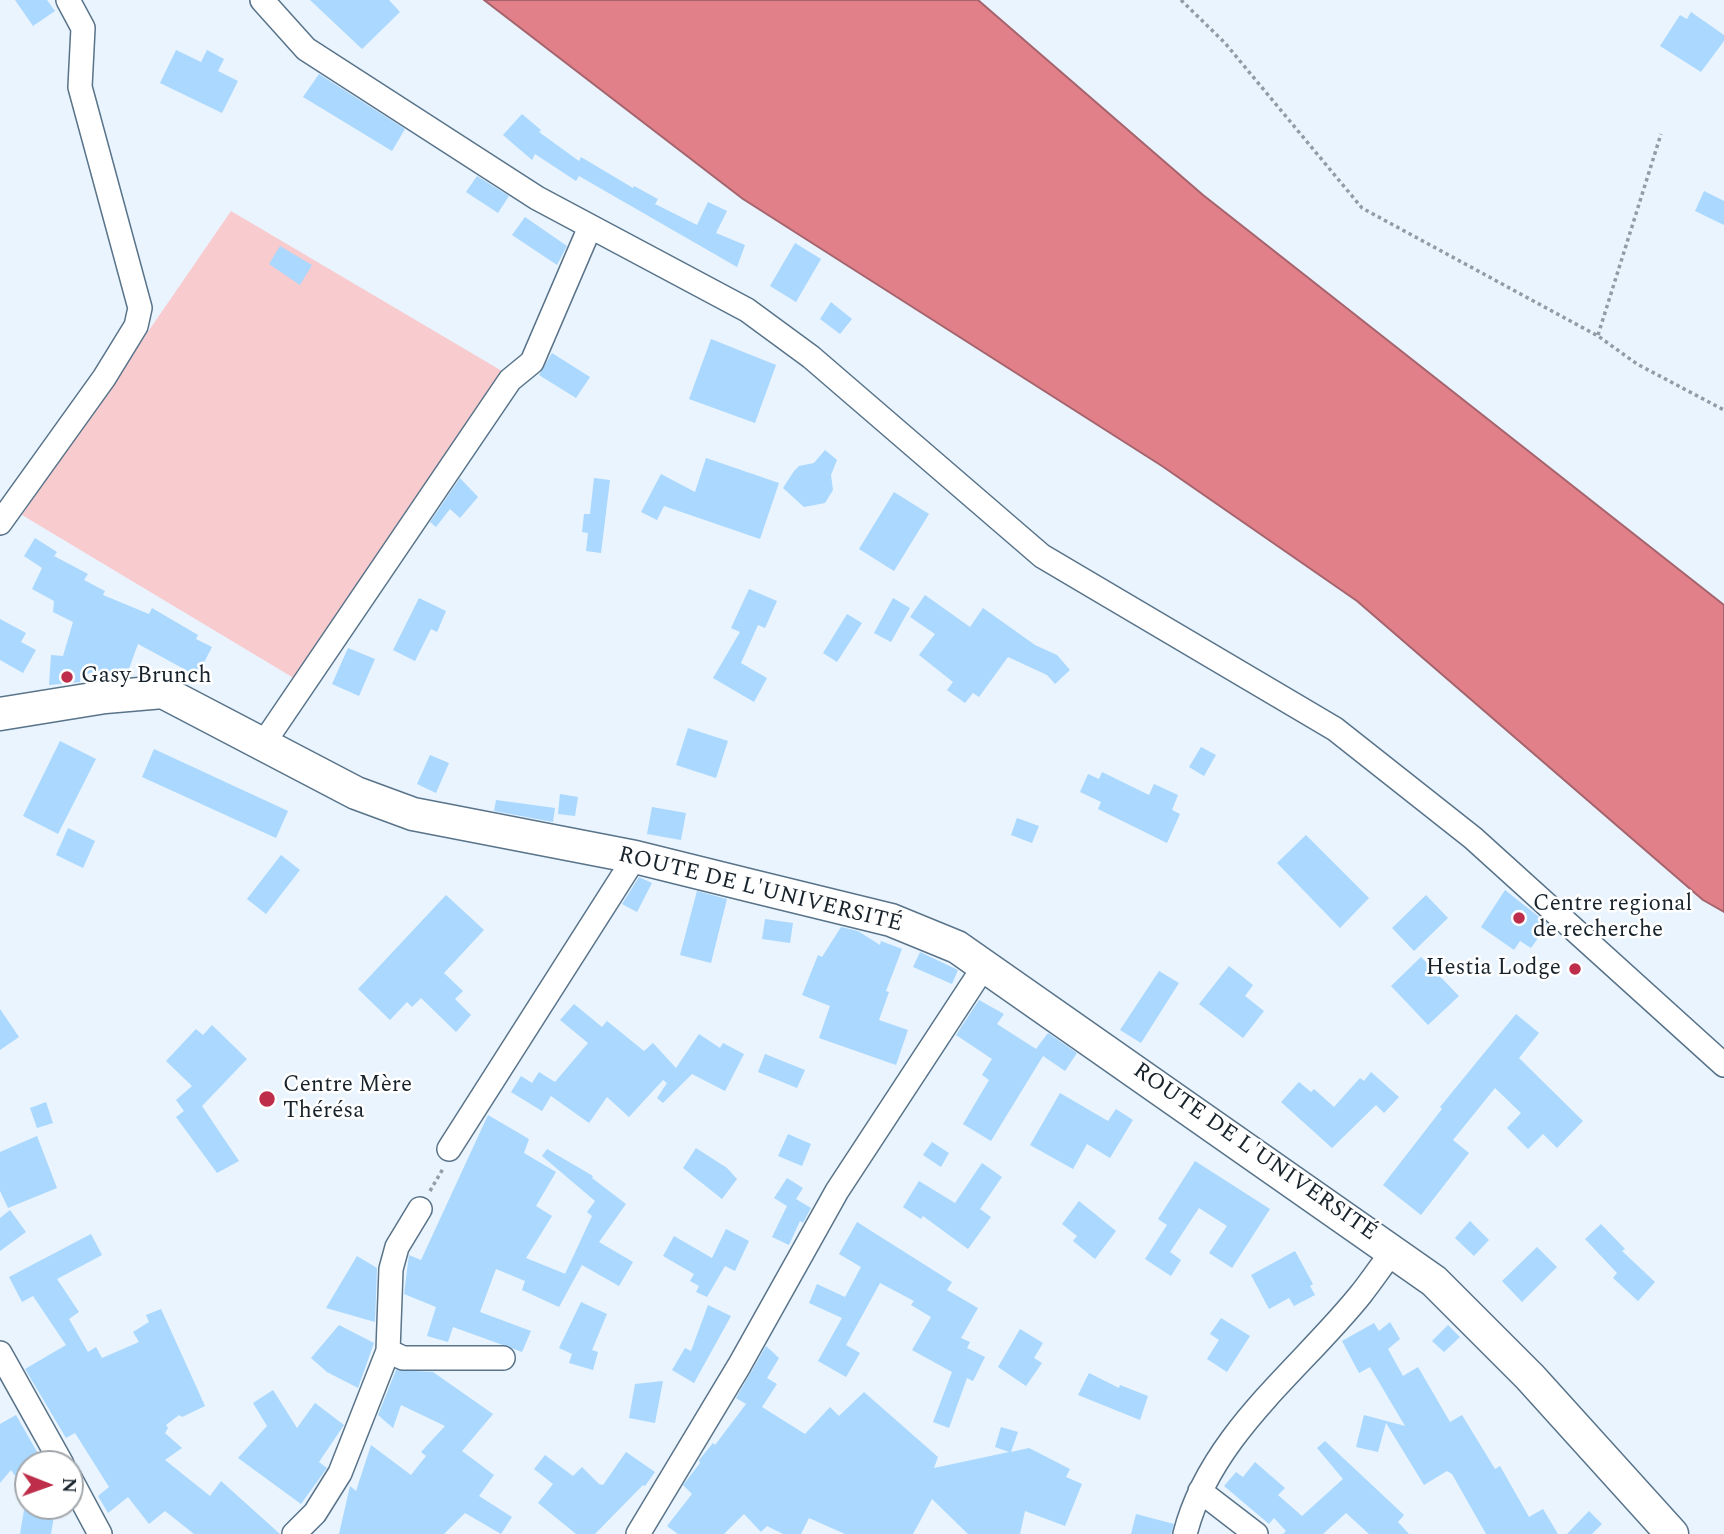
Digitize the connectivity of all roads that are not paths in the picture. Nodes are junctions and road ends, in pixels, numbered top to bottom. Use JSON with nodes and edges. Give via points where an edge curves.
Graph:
{"nodes":[{"id":1,"x":68,"y":0,"type":"edge"},
{"id":2,"x":262,"y":0,"type":"edge"},
{"id":3,"x":590,"y":227,"type":"junction"},
{"id":4,"x":0,"y":523,"type":"edge"},
{"id":5,"x":0,"y":714,"type":"edge"},
{"id":6,"x":263,"y":744,"type":"junction"},
{"id":7,"x":635,"y":857,"type":"junction"},
{"id":8,"x":985,"y":965,"type":"junction"},
{"id":9,"x":1724,"y":1065,"type":"edge"},
{"id":10,"x":449,"y":1149,"type":"road end"},
{"id":11,"x":420,"y":1209,"type":"road end"},
{"id":12,"x":1393,"y":1251,"type":"junction"},
{"id":13,"x":388,"y":1351,"type":"junction"},
{"id":14,"x":0,"y":1353,"type":"edge"},
{"id":15,"x":503,"y":1358,"type":"dead end"},
{"id":16,"x":54,"y":1450,"type":"edge"},
{"id":17,"x":1200,"y":1491,"type":"junction"},
{"id":18,"x":84,"y":1504,"type":"edge"},
{"id":19,"x":100,"y":1534,"type":"edge"},
{"id":20,"x":294,"y":1534,"type":"edge"},
{"id":21,"x":638,"y":1534,"type":"edge"},
{"id":22,"x":1185,"y":1534,"type":"edge"},
{"id":23,"x":1256,"y":1534,"type":"edge"},
{"id":24,"x":1672,"y":1534,"type":"edge"}],
"edges":[{"from":1,"to":4,"type":"street","via":[[83,28],[80,87],[140,308],[136,326],[104,378]]},
{"from":2,"to":3,"type":"street","via":[[306,49],[537,198]]},
{"from":3,"to":6,"type":"street","via":[[531,362],[510,380]]},
{"from":3,"to":9,"type":"street","via":[[747,310],[811,357],[1042,556],[1335,729],[1473,838]]},
{"from":5,"to":6,"type":"street","name":"ROUTE DE L'UNIVERSITÉ","via":[[163,692]]},
{"from":6,"to":7,"type":"street","name":"ROUTE DE L'UNIVERSITÉ","via":[[356,793],[413,814]]},
{"from":7,"to":8,"type":"street","name":"ROUTE DE L'UNIVERSITÉ","via":[[891,920],[957,947]]},
{"from":7,"to":10,"type":"street"},
{"from":8,"to":12,"type":"street","name":"ROUTE DE L'UNIVERSITÉ"},
{"from":8,"to":21,"type":"street","via":[[837,1191]]},
{"from":11,"to":13,"type":"street","via":[[397,1247],[391,1269]]},
{"from":12,"to":17,"type":"street","via":[[1361,1295],[1252,1414]]},
{"from":12,"to":24,"type":"street","name":"ROUTE DE L'UNIVERSITÉ","via":[[1434,1281],[1530,1377]]},
{"from":13,"to":15,"type":"street","via":[[403,1358]]},
{"from":13,"to":20,"type":"street","via":[[340,1473],[315,1513]]},
{"from":14,"to":16,"type":"street"},
{"from":17,"to":22,"type":"street"},
{"from":17,"to":23,"type":"street"},
{"from":18,"to":19,"type":"street"}]}
